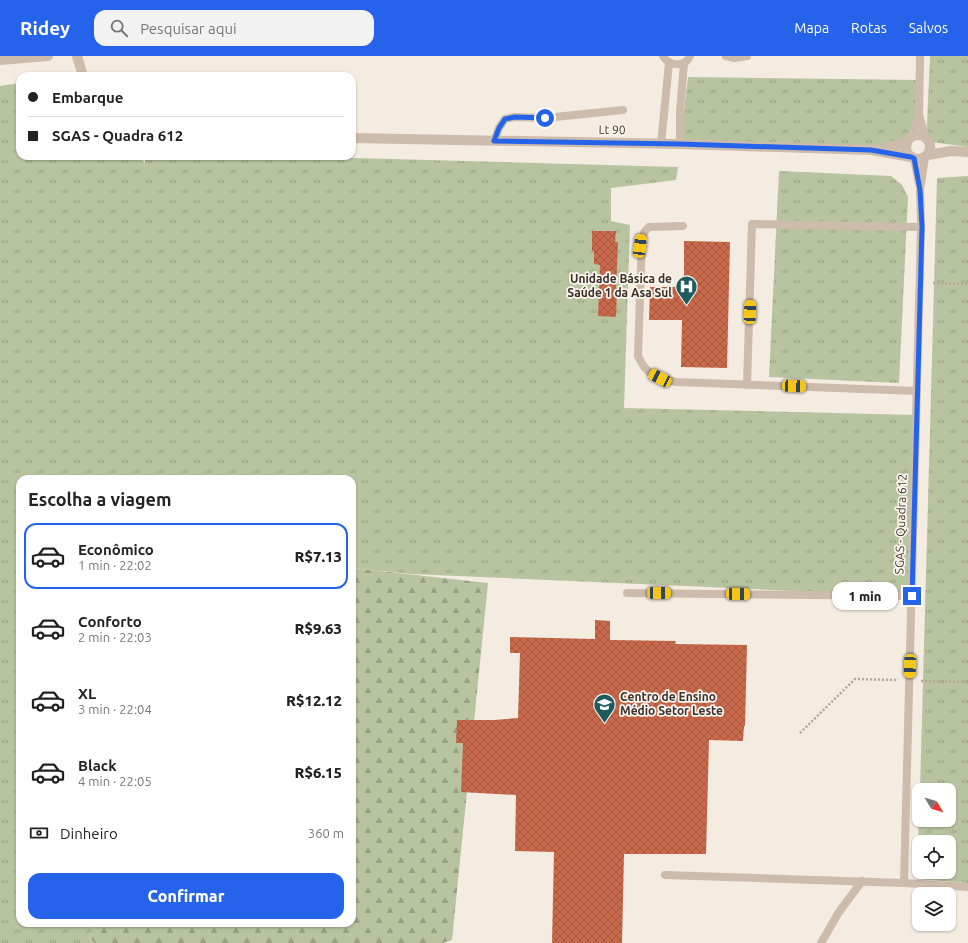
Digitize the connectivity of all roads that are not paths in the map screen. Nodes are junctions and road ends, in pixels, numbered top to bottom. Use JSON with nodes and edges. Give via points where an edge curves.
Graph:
{"nodes":[{"id":1,"x":48,"y":56,"type":"edge"},
{"id":2,"x":77,"y":56,"type":"edge"},
{"id":3,"x":690,"y":56,"type":"edge"},
{"id":4,"x":726,"y":56,"type":"edge"},
{"id":5,"x":747,"y":56,"type":"edge"},
{"id":6,"x":920,"y":56,"type":"edge"},
{"id":7,"x":666,"y":59,"type":"edge"},
{"id":8,"x":0,"y":60,"type":"edge"},
{"id":9,"x":684,"y":63,"type":"junction"},
{"id":10,"x":82,"y":72,"type":"edge"},
{"id":11,"x":623,"y":110,"type":"dead end"},
{"id":12,"x":919,"y":115,"type":"junction"},
{"id":13,"x":356,"y":138,"type":"edge"},
{"id":14,"x":910,"y":140,"type":"junction"},
{"id":15,"x":494,"y":141,"type":"junction"},
{"id":16,"x":928,"y":141,"type":"junction"},
{"id":17,"x":661,"y":144,"type":"junction"},
{"id":18,"x":680,"y":144,"type":"junction"},
{"id":19,"x":871,"y":150,"type":"junction"},
{"id":20,"x":951,"y":151,"type":"junction"},
{"id":21,"x":968,"y":152,"type":"edge"},
{"id":22,"x":926,"y":156,"type":"junction"},
{"id":23,"x":912,"y":157,"type":"junction"},
{"id":24,"x":920,"y":190,"type":"junction"},
{"id":25,"x":683,"y":226,"type":"dead end"},
{"id":26,"x":922,"y":227,"type":"junction"},
{"id":27,"x":747,"y":385,"type":"junction"},
{"id":28,"x":917,"y":391,"type":"junction"},
{"id":29,"x":627,"y":593,"type":"dead end"},
{"id":30,"x":912,"y":596,"type":"junction"},
{"id":31,"x":665,"y":875,"type":"dead end"},
{"id":32,"x":862,"y":882,"type":"junction"},
{"id":33,"x":904,"y":883,"type":"junction"},
{"id":34,"x":968,"y":888,"type":"edge"},
{"id":35,"x":821,"y":943,"type":"edge"}],
"edges":[{"from":1,"to":8,"type":"street"},
{"from":2,"to":10,"type":"street"},
{"from":3,"to":9,"type":"lane"},
{"from":4,"to":5,"type":"lane"},
{"from":6,"to":12,"type":"lane"},
{"from":7,"to":9,"type":"lane","via":[[676,65]]},
{"from":7,"to":17,"type":"lane"},
{"from":9,"to":18,"type":"lane"},
{"from":11,"to":15,"type":"lane","via":[[545,118],[505,119]]},
{"from":12,"to":14,"type":"lane"},
{"from":12,"to":16,"type":"lane"},
{"from":13,"to":15,"type":"street","name":"Lt 90"},
{"from":14,"to":16,"type":"street","via":[[919,136]]},
{"from":14,"to":19,"type":"street","name":"Lt 90"},
{"from":14,"to":23,"type":"street","via":[[907,150]]},
{"from":15,"to":17,"type":"street","name":"Lt 90"},
{"from":16,"to":20,"type":"street"},
{"from":16,"to":22,"type":"street","via":[[930,150]]},
{"from":17,"to":18,"type":"street","name":"Lt 90"},
{"from":18,"to":19,"type":"street","name":"Lt 90"},
{"from":19,"to":23,"type":"street","name":"Lt 90"},
{"from":20,"to":21,"type":"street"},
{"from":20,"to":22,"type":"street"},
{"from":22,"to":23,"type":"street","via":[[919,159]]},
{"from":22,"to":24,"type":"lane","name":"SGAS - Quadra 612"},
{"from":23,"to":24,"type":"lane","name":"SGAS - Quadra 612"},
{"from":24,"to":26,"type":"lane","name":"SGAS - Quadra 612"},
{"from":25,"to":27,"type":"lane","via":[[649,227],[642,238],[638,356],[642,366],[648,373],[676,382]]},
{"from":26,"to":27,"type":"lane","via":[[752,224]]},
{"from":26,"to":28,"type":"lane","name":"SGAS - Quadra 612"},
{"from":27,"to":28,"type":"lane"},
{"from":28,"to":30,"type":"lane","name":"SGAS - Quadra 612"},
{"from":29,"to":30,"type":"lane"},
{"from":30,"to":33,"type":"lane","name":"SGAS - Quadra 612"},
{"from":31,"to":32,"type":"lane"},
{"from":32,"to":33,"type":"lane"},
{"from":32,"to":35,"type":"lane","via":[[839,912]]},
{"from":33,"to":34,"type":"lane"}]}
